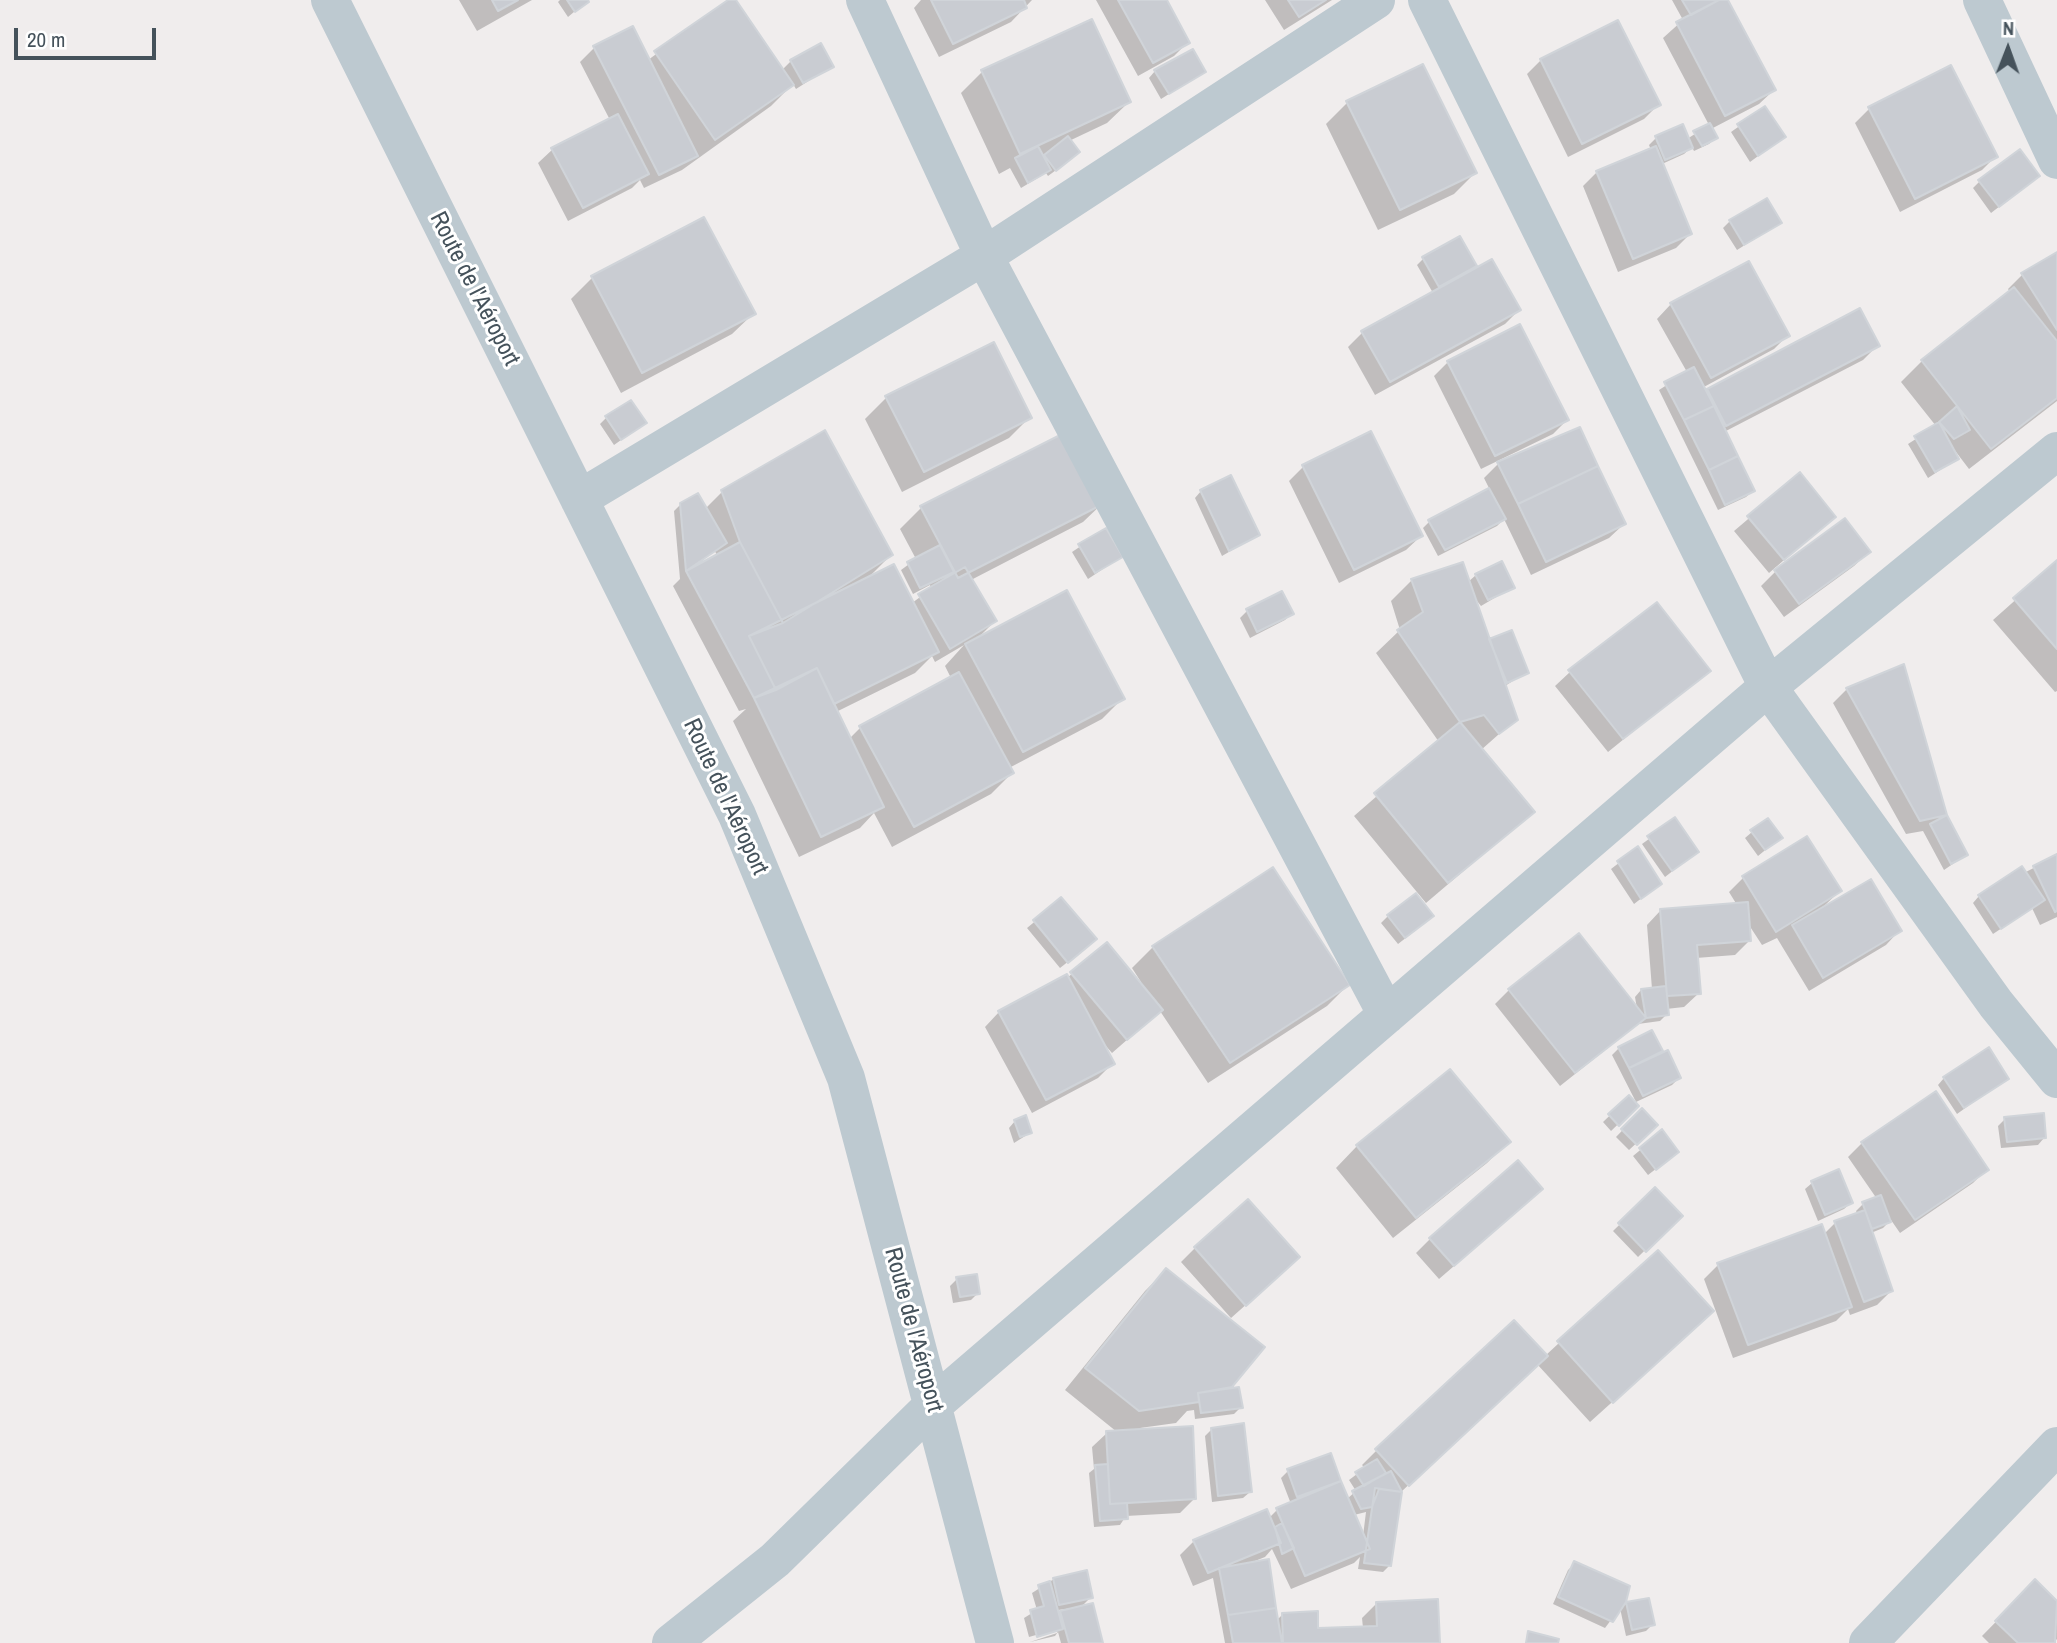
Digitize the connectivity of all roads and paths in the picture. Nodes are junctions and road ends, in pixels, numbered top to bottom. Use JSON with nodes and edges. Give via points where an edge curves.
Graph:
{"nodes":[{"id":1,"x":330,"y":0,"type":"edge"},
{"id":2,"x":865,"y":0,"type":"edge"},
{"id":3,"x":1376,"y":0,"type":"edge"},
{"id":4,"x":1427,"y":0,"type":"edge"},
{"id":5,"x":1982,"y":0,"type":"edge"},
{"id":6,"x":2057,"y":160,"type":"edge"},
{"id":7,"x":984,"y":256,"type":"junction"},
{"id":8,"x":2057,"y":450,"type":"edge"},
{"id":9,"x":579,"y":499,"type":"junction"},
{"id":10,"x":1768,"y":687,"type":"junction"},
{"id":11,"x":1388,"y":1015,"type":"junction"},
{"id":12,"x":2057,"y":1079,"type":"edge"},
{"id":13,"x":933,"y":1405,"type":"junction"},
{"id":14,"x":2057,"y":1446,"type":"edge"},
{"id":15,"x":671,"y":1643,"type":"edge"},
{"id":16,"x":995,"y":1643,"type":"edge"},
{"id":17,"x":1868,"y":1643,"type":"edge"}],
"edges":[{"from":1,"to":9,"type":"street","name":"Route de l'Aéroport"},
{"from":2,"to":7,"type":"street"},
{"from":3,"to":7,"type":"street"},
{"from":4,"to":10,"type":"street"},
{"from":5,"to":6,"type":"street"},
{"from":7,"to":9,"type":"street"},
{"from":7,"to":11,"type":"street"},
{"from":8,"to":10,"type":"street"},
{"from":9,"to":13,"type":"street","name":"Route de l'Aéroport","via":[[737,815],[846,1078]]},
{"from":10,"to":11,"type":"street"},
{"from":10,"to":12,"type":"street","via":[[1996,1004]]},
{"from":11,"to":13,"type":"street"},
{"from":13,"to":15,"type":"street","via":[[775,1560]]},
{"from":13,"to":16,"type":"street","name":"Route de l'Aéroport"},
{"from":14,"to":17,"type":"street"}]}
